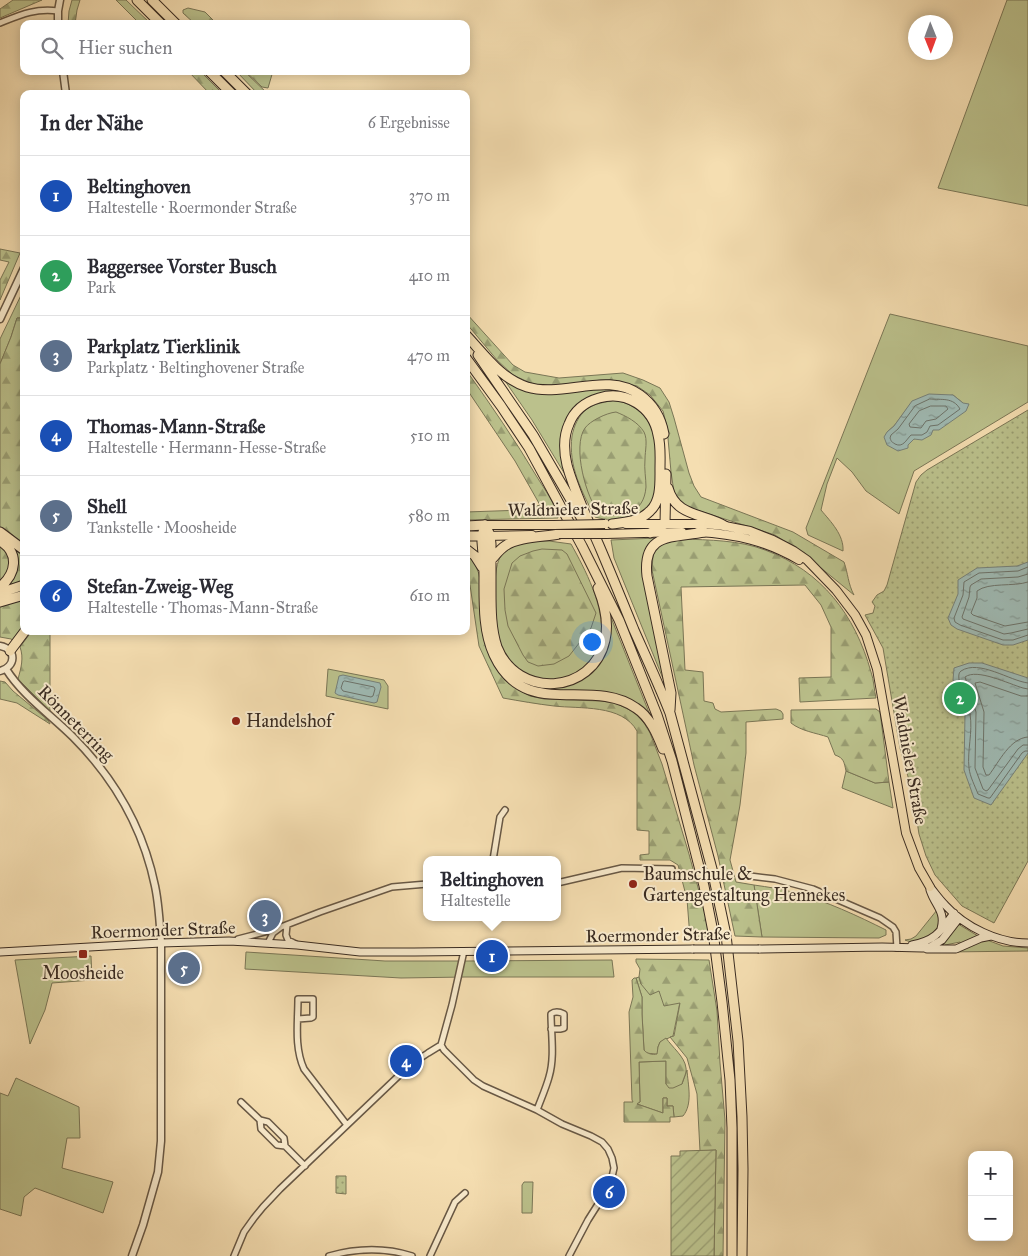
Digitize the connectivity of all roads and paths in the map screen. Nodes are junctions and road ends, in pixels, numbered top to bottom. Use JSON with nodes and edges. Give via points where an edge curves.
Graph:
{"nodes":[{"id":1,"x":60,"y":0,"type":"edge"},
{"id":2,"x":138,"y":0,"type":"edge"},
{"id":3,"x":152,"y":0,"type":"edge"},
{"id":4,"x":58,"y":11,"type":"junction"},
{"id":5,"x":58,"y":20,"type":"edge"},
{"id":6,"x":158,"y":20,"type":"edge"},
{"id":7,"x":172,"y":20,"type":"edge"},
{"id":8,"x":0,"y":23,"type":"edge"},
{"id":9,"x":64,"y":75,"type":"edge"},
{"id":10,"x":213,"y":75,"type":"edge"},
{"id":11,"x":228,"y":75,"type":"edge"},
{"id":12,"x":65,"y":90,"type":"edge"},
{"id":13,"x":228,"y":90,"type":"edge"},
{"id":14,"x":243,"y":90,"type":"edge"},
{"id":15,"x":20,"y":276,"type":"edge"},
{"id":16,"x":0,"y":319,"type":"edge"},
{"id":17,"x":470,"y":341,"type":"edge"},
{"id":18,"x":470,"y":343,"type":"edge"},
{"id":19,"x":470,"y":363,"type":"edge"},
{"id":20,"x":666,"y":482,"type":"junction"},
{"id":21,"x":665,"y":524,"type":"junction"},
{"id":22,"x":470,"y":526,"type":"edge"},
{"id":23,"x":486,"y":526,"type":"junction"},
{"id":24,"x":725,"y":526,"type":"junction"},
{"id":25,"x":608,"y":527,"type":"junction"},
{"id":26,"x":0,"y":532,"type":"edge"},
{"id":27,"x":704,"y":532,"type":"junction"},
{"id":28,"x":650,"y":533,"type":"junction"},
{"id":29,"x":559,"y":534,"type":"junction"},
{"id":30,"x":470,"y":536,"type":"edge"},
{"id":31,"x":486,"y":536,"type":"junction"},
{"id":32,"x":0,"y":540,"type":"edge"},
{"id":33,"x":582,"y":546,"type":"junction"},
{"id":34,"x":20,"y":547,"type":"edge"},
{"id":35,"x":470,"y":553,"type":"edge"},
{"id":36,"x":603,"y":556,"type":"junction"},
{"id":37,"x":491,"y":560,"type":"junction"},
{"id":38,"x":817,"y":570,"type":"junction"},
{"id":39,"x":484,"y":572,"type":"junction"},
{"id":40,"x":20,"y":586,"type":"edge"},
{"id":41,"x":0,"y":588,"type":"edge"},
{"id":42,"x":0,"y":593,"type":"edge"},
{"id":43,"x":20,"y":595,"type":"edge"},
{"id":44,"x":0,"y":602,"type":"edge"},
{"id":45,"x":22,"y":635,"type":"edge"},
{"id":46,"x":0,"y":646,"type":"edge"},
{"id":47,"x":10,"y":651,"type":"junction"},
{"id":48,"x":3,"y":670,"type":"edge"},
{"id":49,"x":670,"y":713,"type":"junction"},
{"id":50,"x":680,"y":788,"type":"junction"},
{"id":51,"x":505,"y":810,"type":"dead end"},
{"id":52,"x":494,"y":856,"type":"edge"},
{"id":53,"x":672,"y":869,"type":"dead end"},
{"id":54,"x":750,"y":876,"type":"dead end"},
{"id":55,"x":561,"y":882,"type":"edge"},
{"id":56,"x":423,"y":884,"type":"edge"},
{"id":57,"x":930,"y":887,"type":"junction"},
{"id":58,"x":957,"y":915,"type":"junction"},
{"id":59,"x":284,"y":926,"type":"junction"},
{"id":60,"x":940,"y":932,"type":"junction"},
{"id":61,"x":995,"y":936,"type":"junction"},
{"id":62,"x":229,"y":941,"type":"junction"},
{"id":63,"x":161,"y":943,"type":"junction"},
{"id":64,"x":268,"y":943,"type":"junction"},
{"id":65,"x":1028,"y":943,"type":"edge"},
{"id":66,"x":297,"y":945,"type":"junction"},
{"id":67,"x":897,"y":948,"type":"junction"},
{"id":68,"x":922,"y":948,"type":"junction"},
{"id":69,"x":464,"y":951,"type":"junction"},
{"id":70,"x":0,"y":952,"type":"edge"},
{"id":71,"x":298,"y":1019,"type":"junction"},
{"id":72,"x":551,"y":1030,"type":"dead end"},
{"id":73,"x":441,"y":1045,"type":"junction"},
{"id":74,"x":241,"y":1102,"type":"dead end"},
{"id":75,"x":537,"y":1110,"type":"junction"},
{"id":76,"x":260,"y":1120,"type":"junction"},
{"id":77,"x":347,"y":1125,"type":"junction"},
{"id":78,"x":285,"y":1146,"type":"junction"},
{"id":79,"x":305,"y":1166,"type":"junction"},
{"id":80,"x":465,"y":1193,"type":"dead end"},
{"id":81,"x":132,"y":1256,"type":"edge"},
{"id":82,"x":234,"y":1256,"type":"edge"},
{"id":83,"x":329,"y":1256,"type":"edge"},
{"id":84,"x":412,"y":1256,"type":"edge"},
{"id":85,"x":430,"y":1256,"type":"edge"},
{"id":86,"x":569,"y":1256,"type":"edge"},
{"id":87,"x":732,"y":1256,"type":"edge"},
{"id":88,"x":742,"y":1256,"type":"edge"}],
"edges":[{"from":1,"to":4,"type":"street"},
{"from":2,"to":6,"type":"highway"},
{"from":3,"to":7,"type":"highway"},
{"from":4,"to":5,"type":"street"},
{"from":4,"to":8,"type":"street","via":[[34,11]]},
{"from":9,"to":12,"type":"street"},
{"from":10,"to":13,"type":"highway"},
{"from":11,"to":14,"type":"highway"},
{"from":15,"to":16,"type":"street"},
{"from":17,"to":20,"type":"highway","via":[[500,372],[523,386],[555,390],[610,385],[636,392],[647,400],[663,430]]},
{"from":18,"to":36,"type":"highway","via":[[533,435]]},
{"from":19,"to":33,"type":"highway","via":[[529,448]]},
{"from":20,"to":21,"type":"highway"},
{"from":20,"to":24,"type":"highway","via":[[670,495],[686,512]]},
{"from":21,"to":24,"type":"main road","name":"Waldnieler Straße"},
{"from":21,"to":25,"type":"main road","name":"Waldnieler Straße"},
{"from":21,"to":28,"type":"highway"},
{"from":22,"to":23,"type":"highway","name":"Waldnieler Straße"},
{"from":23,"to":25,"type":"main road","name":"Waldnieler Straße","bridge":true,"via":[[576,524]]},
{"from":23,"to":31,"type":"highway"},
{"from":24,"to":38,"type":"main road","name":"Waldnieler Straße","via":[[774,540]]},
{"from":25,"to":28,"type":"main road","name":"Waldnieler Straße"},
{"from":25,"to":29,"type":"main road","name":"Waldnieler Straße","bridge":true,"via":[[582,534]]},
{"from":25,"to":36,"type":"highway","via":[[640,519],[653,509],[660,482],[656,426],[645,408],[623,396],[612,395],[590,401],[580,408],[568,425],[565,444],[568,466],[579,499]]},
{"from":26,"to":34,"type":"highway"},
{"from":27,"to":28,"type":"main road","name":"Waldnieler Straße"},
{"from":27,"to":38,"type":"main road","name":"Waldnieler Straße","via":[[771,546]]},
{"from":27,"to":49,"type":"highway","via":[[662,540],[651,549],[646,562],[671,693]]},
{"from":29,"to":31,"type":"main road","name":"Waldnieler Straße"},
{"from":29,"to":37,"type":"highway","via":[[512,543]]},
{"from":30,"to":31,"type":"highway","name":"Waldnieler Straße"},
{"from":31,"to":37,"type":"highway","via":[[491,544]]},
{"from":31,"to":39,"type":"highway"},
{"from":32,"to":41,"type":"highway","via":[[13,556],[14,566]]},
{"from":33,"to":37,"type":"highway","via":[[600,594],[605,615],[605,640],[590,668],[575,679],[561,683],[544,684],[528,679],[514,672],[502,658],[492,622]]},
{"from":33,"to":50,"type":"highway","via":[[638,666]]},
{"from":35,"to":39,"type":"highway"},
{"from":36,"to":49,"type":"highway"},
{"from":38,"to":57,"type":"main road","name":"Waldnieler Straße","via":[[846,601],[866,635],[877,669],[906,832]]},
{"from":39,"to":50,"type":"highway","via":[[487,631],[494,656],[511,679],[540,694],[604,696],[637,709],[654,729]]},
{"from":40,"to":42,"type":"highway"},
{"from":43,"to":44,"type":"highway"},
{"from":45,"to":47,"type":"highway"},
{"from":46,"to":47,"type":"street"},
{"from":47,"to":48,"type":"street","via":[[11,663]]},
{"from":48,"to":63,"type":"street","name":"Rönneterring","via":[[94,758],[115,787],[144,846],[155,886]]},
{"from":49,"to":88,"type":"highway","via":[[712,869],[726,935],[738,1041],[743,1169]]},
{"from":50,"to":87,"type":"highway","via":[[704,886],[722,1002],[732,1128]]},
{"from":51,"to":52,"type":"street","via":[[500,817]]},
{"from":53,"to":55,"type":"street","via":[[622,868]]},
{"from":54,"to":67,"type":"street","via":[[813,889],[880,918],[896,932]]},
{"from":56,"to":59,"type":"street","via":[[392,887]]},
{"from":57,"to":58,"type":"main road","name":"Waldnieler Straße"},
{"from":57,"to":60,"type":"main road","via":[[942,914]]},
{"from":58,"to":60,"type":"main road","name":"Roermonder Straße"},
{"from":58,"to":61,"type":"main road","name":"Waldnieler Straße"},
{"from":58,"to":68,"type":"main road","name":"Roermonder Straße","via":[[942,940]]},
{"from":59,"to":62,"type":"street"},
{"from":59,"to":64,"type":"street","via":[[273,933]]},
{"from":59,"to":66,"type":"street","via":[[288,940]]},
{"from":60,"to":67,"type":"main road","name":"Roermonder Straße","via":[[927,941]]},
{"from":61,"to":65,"type":"main road","name":"Waldnieler Straße"},
{"from":61,"to":68,"type":"main road","via":[[981,938],[956,949]]},
{"from":62,"to":63,"type":"main road","name":"Roermonder Straße"},
{"from":62,"to":64,"type":"main road","name":"Roermonder Straße"},
{"from":63,"to":70,"type":"main road","name":"Roermonder Straße"},
{"from":63,"to":81,"type":"street","via":[[161,1141],[158,1172]]},
{"from":64,"to":66,"type":"main road","name":"Roermonder Straße"},
{"from":66,"to":69,"type":"main road","name":"Roermonder Straße","via":[[360,952]]},
{"from":67,"to":68,"type":"main road","name":"Roermonder Straße"},
{"from":67,"to":69,"type":"main road","name":"Roermonder Straße","bridge":true},
{"from":69,"to":73,"type":"street"},
{"from":71,"to":71,"type":"street","via":[[298,999],[313,999],[313,1017]]},
{"from":71,"to":77,"type":"street","via":[[298,1050],[304,1069]]},
{"from":72,"to":75,"type":"street","via":[[550,1075]]},
{"from":73,"to":75,"type":"street","via":[[483,1086]]},
{"from":73,"to":77,"type":"street","via":[[410,1065]]},
{"from":74,"to":76,"type":"street"},
{"from":75,"to":86,"type":"street","via":[[602,1142],[612,1158],[614,1168],[607,1190]]},
{"from":76,"to":78,"type":"street","via":[[268,1122],[284,1138]]},
{"from":76,"to":78,"type":"street","via":[[261,1128],[277,1145]]},
{"from":77,"to":79,"type":"street"},
{"from":78,"to":79,"type":"street"},
{"from":79,"to":82,"type":"street","via":[[254,1218]]},
{"from":80,"to":85,"type":"street","via":[[455,1202]]},
{"from":83,"to":84,"type":"street","via":[[358,1250],[400,1252]]}]}
